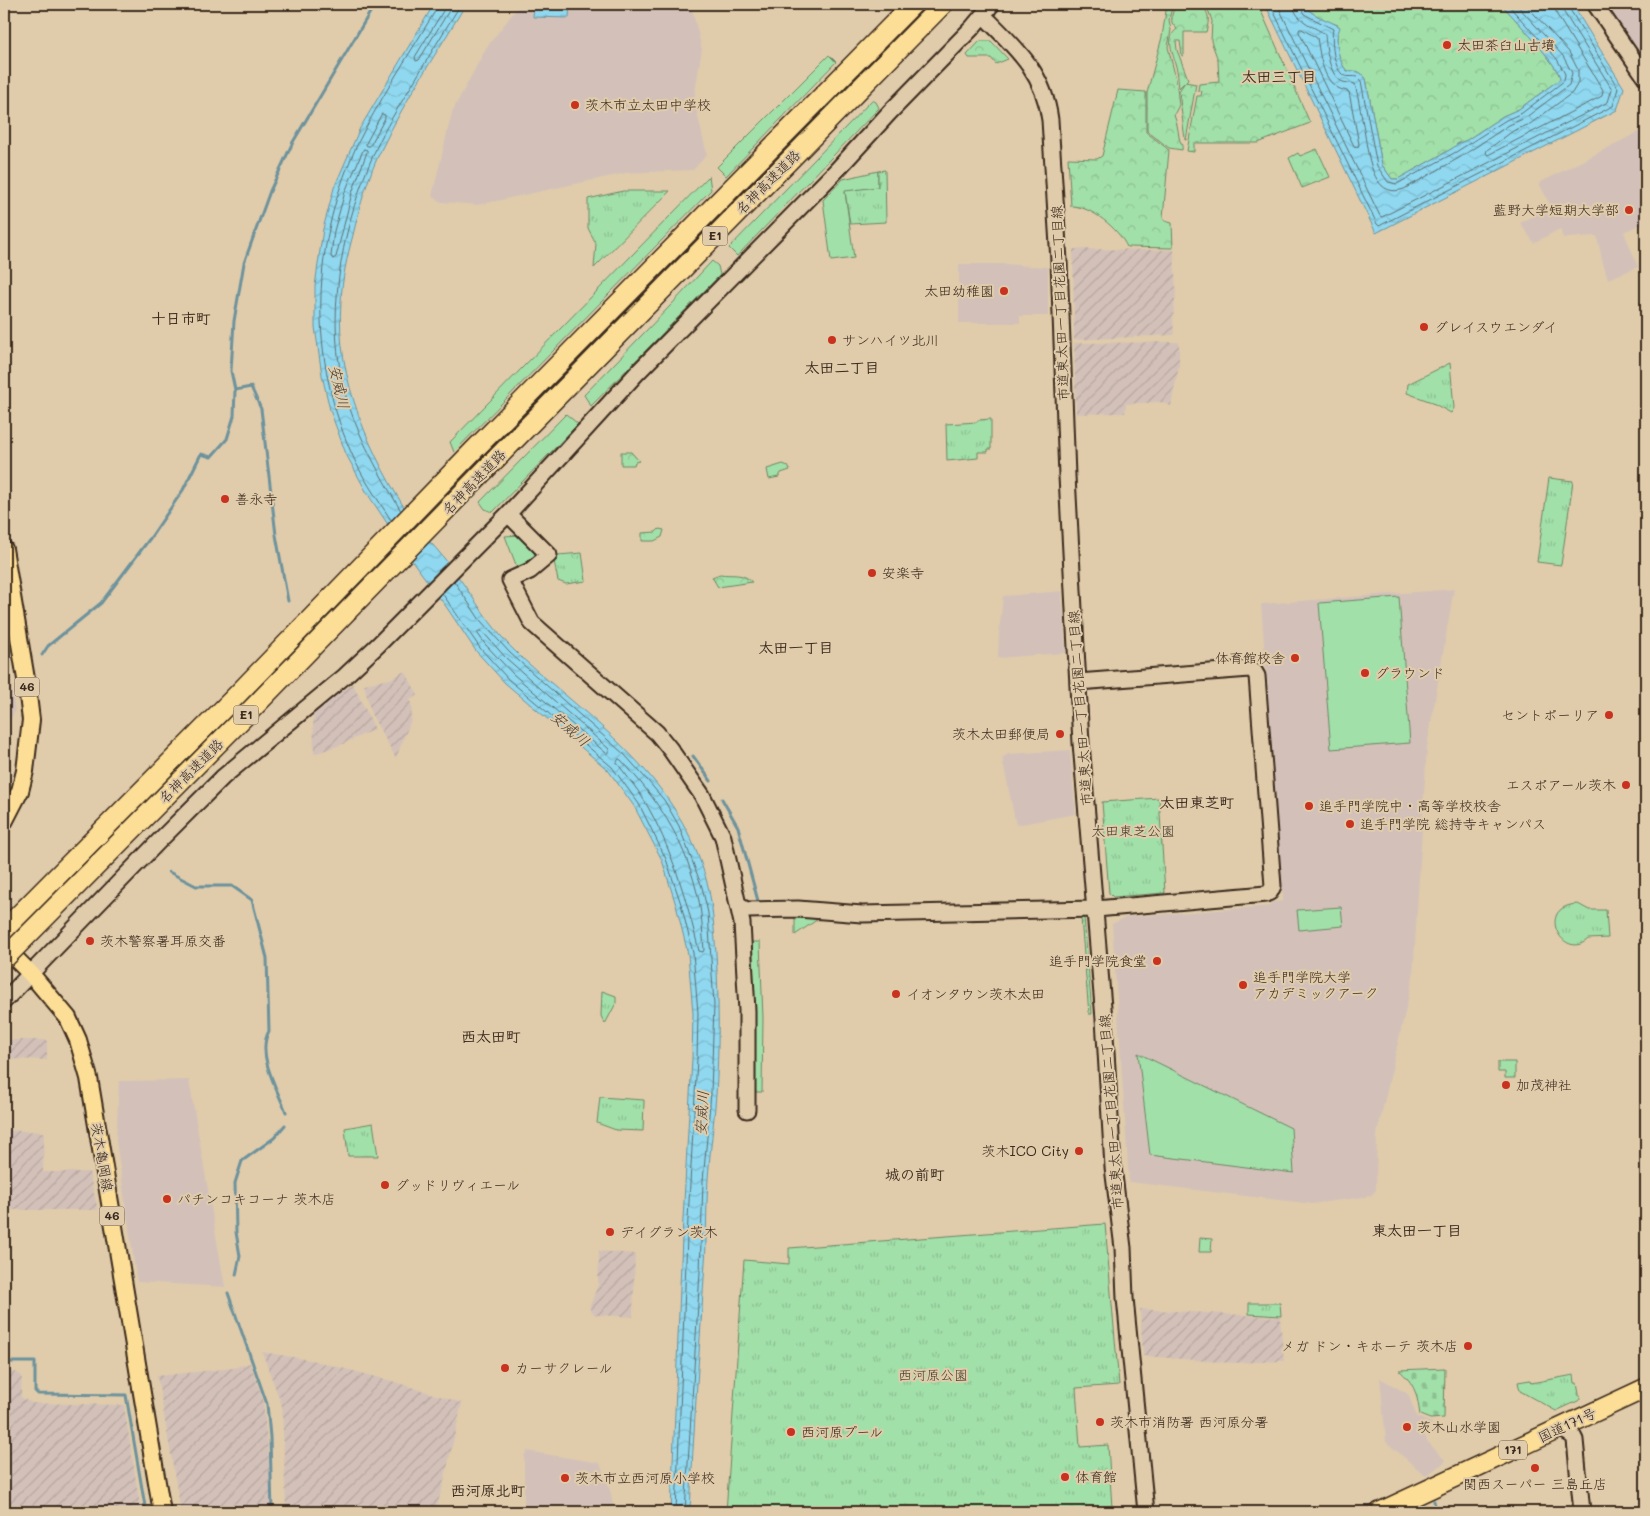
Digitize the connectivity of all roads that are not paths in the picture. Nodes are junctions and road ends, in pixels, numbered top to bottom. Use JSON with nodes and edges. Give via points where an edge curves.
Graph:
{"nodes":[{"id":1,"x":913,"y":4,"type":"edge"},
{"id":2,"x":944,"y":4,"type":"edge"},
{"id":3,"x":1595,"y":4,"type":"edge"},
{"id":4,"x":987,"y":9,"type":"edge"},
{"id":5,"x":1646,"y":78,"type":"edge"},
{"id":6,"x":503,"y":519,"type":"junction"},
{"id":7,"x":4,"y":549,"type":"edge"},
{"id":8,"x":1078,"y":682,"type":"junction"},
{"id":9,"x":4,"y":822,"type":"edge"},
{"id":10,"x":739,"y":904,"type":"junction"},
{"id":11,"x":1096,"y":908,"type":"junction"},
{"id":12,"x":4,"y":930,"type":"edge"},
{"id":13,"x":4,"y":947,"type":"edge"},
{"id":14,"x":4,"y":959,"type":"edge"},
{"id":15,"x":31,"y":974,"type":"junction"},
{"id":16,"x":4,"y":1001,"type":"edge"},
{"id":17,"x":747,"y":1110,"type":"dead end"},
{"id":18,"x":1646,"y":1388,"type":"edge"},
{"id":19,"x":1560,"y":1428,"type":"junction"},
{"id":20,"x":162,"y":1512,"type":"edge"},
{"id":21,"x":1146,"y":1512,"type":"edge"},
{"id":22,"x":1380,"y":1512,"type":"edge"},
{"id":23,"x":1582,"y":1512,"type":"edge"}],
"edges":[{"from":1,"to":12,"type":"highway","name":"名神高速道路","number":"E1"},
{"from":2,"to":14,"type":"highway","name":"名神高速道路","number":"E1","bridge":true},
{"from":3,"to":5,"type":"street"},
{"from":4,"to":6,"type":"street","via":[[835,172],[637,373]]},
{"from":4,"to":8,"type":"street","name":"市道東太田一丁目花園二丁目線","via":[[1026,59],[1041,85],[1049,109]]},
{"from":6,"to":10,"type":"street","via":[[550,556],[530,571],[510,580],[532,623],[657,733],[682,764],[702,795],[722,837]]},
{"from":6,"to":15,"type":"street","via":[[345,676],[223,777]]},
{"from":7,"to":9,"type":"main road","number":"46","via":[[31,720],[20,791]]},
{"from":8,"to":11,"type":"street","name":"市道東太田一丁目花園二丁目線"},
{"from":8,"to":11,"type":"street","via":[[1250,669],[1257,676],[1271,890],[1266,894]]},
{"from":10,"to":11,"type":"street","via":[[748,910],[798,909],[862,914]]},
{"from":10,"to":17,"type":"street","via":[[747,1011]]},
{"from":11,"to":21,"type":"street","name":"市道東太田一丁目花園二丁目線","via":[[1113,1167]]},
{"from":13,"to":15,"type":"main road","name":"茨木亀岡線","number":"46"},
{"from":15,"to":16,"type":"street"},
{"from":15,"to":20,"type":"main road","name":"茨木亀岡線","number":"46","via":[[68,1018],[89,1078]]},
{"from":18,"to":19,"type":"highway","name":"国道171号","number":"171"},
{"from":19,"to":22,"type":"highway","name":"国道171号","number":"171"},
{"from":19,"to":23,"type":"street","via":[[1574,1436]]}]}
